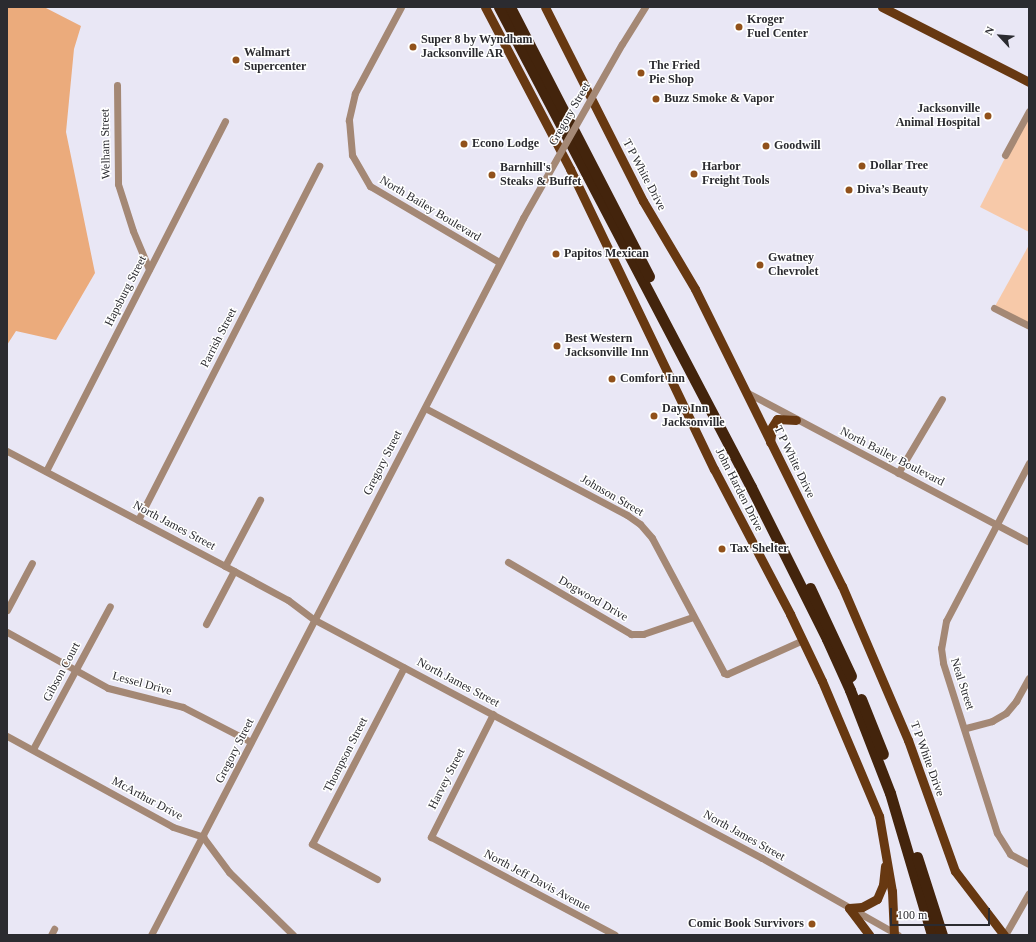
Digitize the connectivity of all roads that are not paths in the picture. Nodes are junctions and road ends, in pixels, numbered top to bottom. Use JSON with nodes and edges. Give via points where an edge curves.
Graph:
{"nodes":[{"id":1,"x":401,"y":7,"type":"edge"},
{"id":2,"x":485,"y":7,"type":"edge"},
{"id":3,"x":499,"y":7,"type":"edge"},
{"id":4,"x":510,"y":7,"type":"edge"},
{"id":5,"x":545,"y":7,"type":"edge"},
{"id":6,"x":645,"y":7,"type":"edge"},
{"id":7,"x":882,"y":7,"type":"edge"},
{"id":8,"x":1029,"y":82,"type":"edge"},
{"id":9,"x":117,"y":85,"type":"dead end"},
{"id":10,"x":1029,"y":111,"type":"edge"},
{"id":11,"x":225,"y":121,"type":"dead end"},
{"id":12,"x":1006,"y":155,"type":"dead end"},
{"id":13,"x":318,"y":166,"type":"dead end"},
{"id":14,"x":498,"y":262,"type":"junction"},
{"id":15,"x":149,"y":269,"type":"junction"},
{"id":16,"x":994,"y":308,"type":"dead end"},
{"id":17,"x":1029,"y":326,"type":"edge"},
{"id":18,"x":746,"y":392,"type":"junction"},
{"id":19,"x":942,"y":400,"type":"dead end"},
{"id":20,"x":425,"y":408,"type":"junction"},
{"id":21,"x":796,"y":420,"type":"junction"},
{"id":22,"x":770,"y":442,"type":"junction"},
{"id":23,"x":7,"y":451,"type":"edge"},
{"id":24,"x":1029,"y":463,"type":"edge"},
{"id":25,"x":46,"y":471,"type":"junction"},
{"id":26,"x":898,"y":473,"type":"junction"},
{"id":27,"x":260,"y":500,"type":"dead end"},
{"id":28,"x":138,"y":520,"type":"junction"},
{"id":29,"x":996,"y":524,"type":"junction"},
{"id":30,"x":1029,"y":542,"type":"edge"},
{"id":31,"x":508,"y":562,"type":"dead end"},
{"id":32,"x":32,"y":563,"type":"dead end"},
{"id":33,"x":225,"y":566,"type":"junction"},
{"id":34,"x":234,"y":571,"type":"junction"},
{"id":35,"x":110,"y":606,"type":"dead end"},
{"id":36,"x":7,"y":610,"type":"edge"},
{"id":37,"x":693,"y":617,"type":"junction"},
{"id":38,"x":315,"y":620,"type":"junction"},
{"id":39,"x":206,"y":624,"type":"dead end"},
{"id":40,"x":7,"y":632,"type":"edge"},
{"id":41,"x":803,"y":640,"type":"junction"},
{"id":42,"x":404,"y":667,"type":"junction"},
{"id":43,"x":75,"y":670,"type":"junction"},
{"id":44,"x":1029,"y":678,"type":"edge"},
{"id":45,"x":493,"y":714,"type":"junction"},
{"id":46,"x":966,"y":728,"type":"junction"},
{"id":47,"x":7,"y":736,"type":"edge"},
{"id":48,"x":251,"y":742,"type":"junction"},
{"id":49,"x":33,"y":749,"type":"junction"},
{"id":50,"x":203,"y":837,"type":"junction"},
{"id":51,"x":448,"y":846,"type":"joint"},
{"id":52,"x":885,"y":859,"type":"junction"},
{"id":53,"x":1029,"y":864,"type":"edge"},
{"id":54,"x":376,"y":879,"type":"dead end"},
{"id":55,"x":1029,"y":893,"type":"edge"},
{"id":56,"x":849,"y":908,"type":"junction"},
{"id":57,"x":151,"y":935,"type":"edge"},
{"id":58,"x":293,"y":935,"type":"edge"},
{"id":59,"x":615,"y":935,"type":"edge"},
{"id":60,"x":869,"y":935,"type":"edge"},
{"id":61,"x":896,"y":935,"type":"edge"},
{"id":62,"x":932,"y":935,"type":"edge"},
{"id":63,"x":942,"y":935,"type":"edge"},
{"id":64,"x":1004,"y":935,"type":"edge"}],
"edges":[{"from":1,"to":14,"type":"street","name":"North Bailey Boulevard","via":[[355,93],[349,120],[352,155],[370,186]]},
{"from":2,"to":41,"type":"main road","name":"John Harden Drive","via":[[570,169],[714,469]]},
{"from":3,"to":62,"type":"highway","via":[[740,466],[827,639],[890,793]]},
{"from":4,"to":63,"type":"highway","via":[[841,652],[886,764]]},
{"from":5,"to":18,"type":"main road","name":"T P White Drive","via":[[643,201],[695,289]]},
{"from":6,"to":14,"type":"street","name":"Gregory Street","bridge":true},
{"from":7,"to":8,"type":"main road"},
{"from":9,"to":15,"type":"street","name":"Welham Street","via":[[118,184],[133,232]]},
{"from":10,"to":12,"type":"street"},
{"from":11,"to":15,"type":"street","name":"Hapsburg Street"},
{"from":13,"to":28,"type":"street","name":"Parrish Street"},
{"from":14,"to":20,"type":"street","name":"Gregory Street"},
{"from":15,"to":25,"type":"street","name":"Hapsburg Street"},
{"from":16,"to":17,"type":"street"},
{"from":18,"to":21,"type":"street","name":"North Bailey Boulevard"},
{"from":18,"to":22,"type":"main road","name":"T P White Drive"},
{"from":19,"to":26,"type":"street"},
{"from":20,"to":37,"type":"street","name":"Johnson Street","via":[[633,518],[652,538]]},
{"from":20,"to":38,"type":"street","name":"Gregory Street"},
{"from":21,"to":22,"type":"main road","via":[[777,419],[772,427]]},
{"from":21,"to":26,"type":"street","name":"North Bailey Boulevard"},
{"from":22,"to":64,"type":"main road","name":"T P White Drive","via":[[875,658],[955,871]]},
{"from":23,"to":25,"type":"street","name":"North James Street"},
{"from":24,"to":29,"type":"street","name":"Neal Street"},
{"from":25,"to":28,"type":"street","name":"North James Street"},
{"from":26,"to":29,"type":"street","name":"North Bailey Boulevard"},
{"from":27,"to":33,"type":"street"},
{"from":28,"to":33,"type":"street","name":"North James Street"},
{"from":29,"to":30,"type":"street","name":"North Bailey Boulevard"},
{"from":29,"to":46,"type":"street","name":"Neal Street","via":[[942,633],[943,663]]},
{"from":31,"to":37,"type":"street","name":"Dogwood Drive","via":[[631,634],[643,634]]},
{"from":32,"to":36,"type":"street"},
{"from":33,"to":34,"type":"street","name":"North James Street"},
{"from":34,"to":38,"type":"street","name":"North James Street","via":[[288,600]]},
{"from":34,"to":39,"type":"street"},
{"from":35,"to":43,"type":"street","name":"Gibson Court"},
{"from":37,"to":41,"type":"street","name":"Johnson Street","via":[[724,673],[727,674]]},
{"from":38,"to":42,"type":"street","name":"North James Street"},
{"from":38,"to":48,"type":"street","name":"Gregory Street"},
{"from":40,"to":43,"type":"street","name":"Lessel Drive"},
{"from":41,"to":52,"type":"main road","name":"John Harden Drive","via":[[872,798],[878,816]]},
{"from":42,"to":45,"type":"street","name":"North James Street"},
{"from":42,"to":54,"type":"street","name":"Thompson Street","via":[[312,844]]},
{"from":43,"to":48,"type":"street","name":"Lessel Drive","via":[[123,694],[183,707]]},
{"from":43,"to":49,"type":"street","name":"Gibson Court"},
{"from":44,"to":46,"type":"street","via":[[1006,713],[992,721]]},
{"from":45,"to":51,"type":"street","name":"Harvey Street","via":[[431,837]]},
{"from":45,"to":56,"type":"street","name":"North James Street","via":[[762,858]]},
{"from":46,"to":53,"type":"street","name":"Neal Street","via":[[1002,843],[1013,856]]},
{"from":47,"to":49,"type":"street","name":"McArthur Drive"},
{"from":48,"to":50,"type":"street","name":"Gregory Street"},
{"from":49,"to":50,"type":"street","name":"McArthur Drive","via":[[162,821]]},
{"from":50,"to":57,"type":"street","name":"Gregory Street"},
{"from":50,"to":58,"type":"street","via":[[229,872]]},
{"from":51,"to":59,"type":"street","name":"North Jeff Davis Avenue"},
{"from":52,"to":56,"type":"main road","via":[[883,885],[877,899],[862,907]]},
{"from":52,"to":61,"type":"main road","name":"John Harden Drive","via":[[894,901]]},
{"from":55,"to":64,"type":"street"},
{"from":56,"to":60,"type":"main road"},
{"from":56,"to":61,"type":"street","name":"North James Street"}]}
